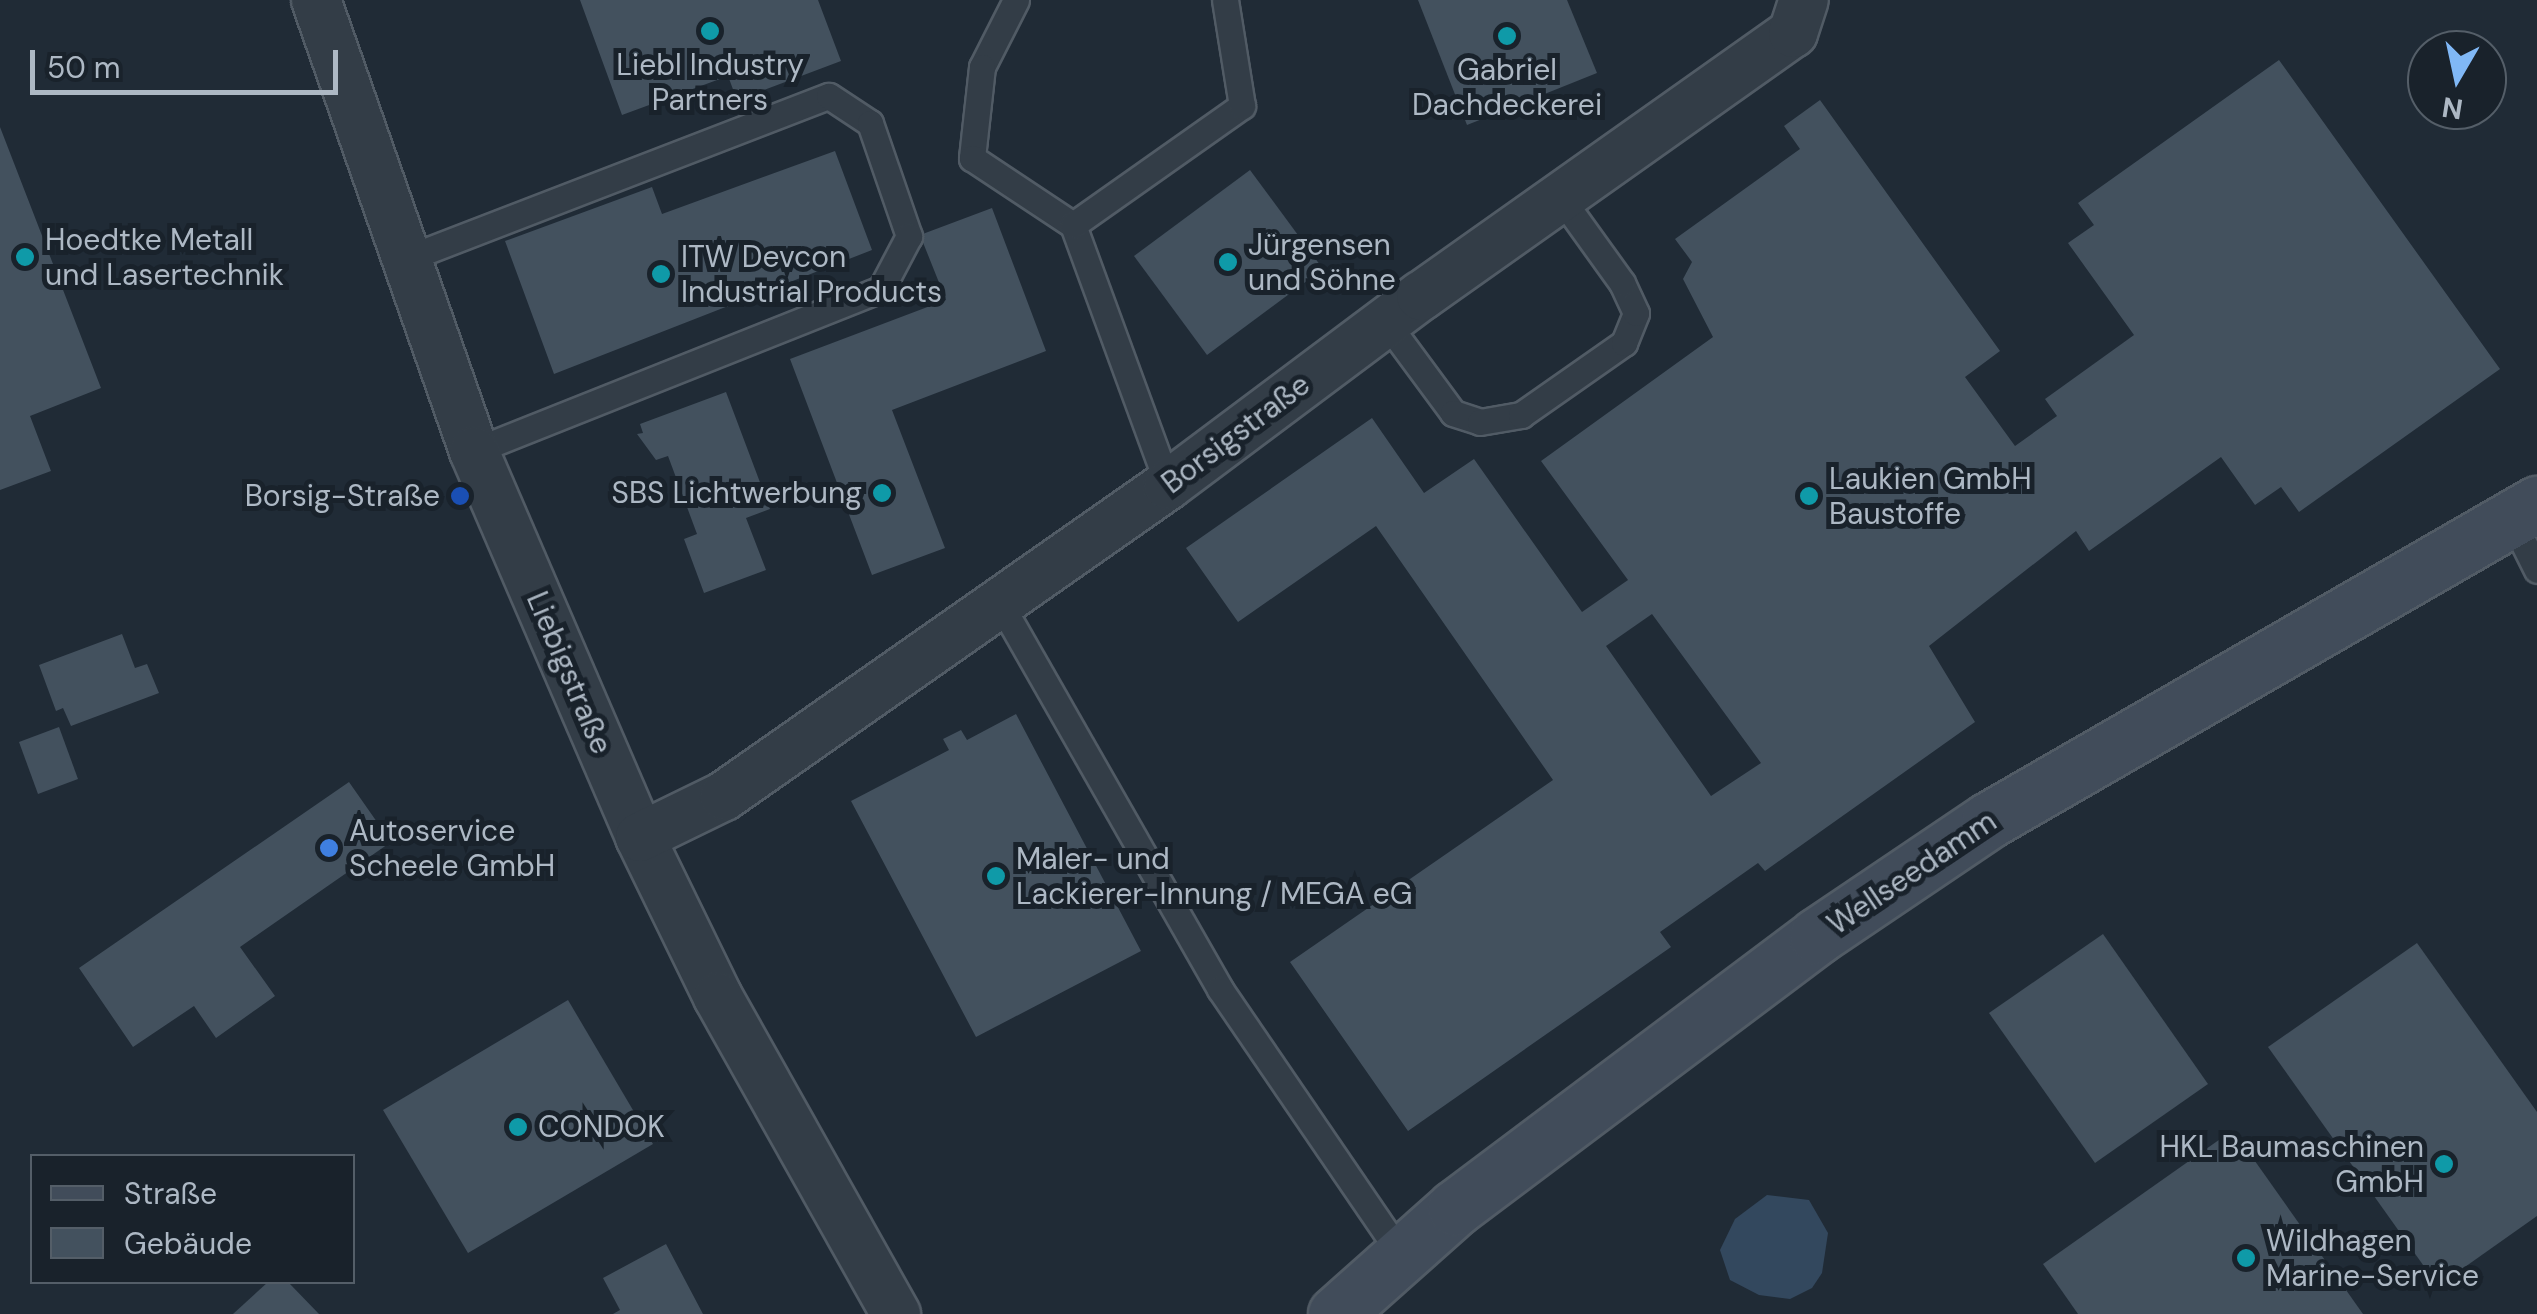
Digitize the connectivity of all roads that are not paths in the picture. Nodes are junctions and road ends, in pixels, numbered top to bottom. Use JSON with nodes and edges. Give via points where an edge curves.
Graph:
{"nodes":[{"id":1,"x":316,"y":0,"type":"edge"},
{"id":2,"x":1016,"y":0,"type":"edge"},
{"id":3,"x":1225,"y":0,"type":"edge"},
{"id":4,"x":1804,"y":0,"type":"edge"},
{"id":5,"x":1560,"y":198,"type":"junction"},
{"id":6,"x":1073,"y":225,"type":"junction"},
{"id":7,"x":403,"y":260,"type":"junction"},
{"id":8,"x":1386,"y":322,"type":"junction"},
{"id":9,"x":474,"y":452,"type":"junction"},
{"id":10,"x":1168,"y":485,"type":"junction"},
{"id":11,"x":2524,"y":511,"type":"edge"},
{"id":12,"x":2537,"y":570,"type":"edge"},
{"id":13,"x":1002,"y":605,"type":"junction"},
{"id":14,"x":640,"y":837,"type":"junction"},
{"id":15,"x":1401,"y":1254,"type":"junction"},
{"id":16,"x":896,"y":1314,"type":"edge"},
{"id":17,"x":1336,"y":1314,"type":"edge"}],
"edges":[{"from":1,"to":7,"type":"street","name":"Liebigstraße"},
{"from":2,"to":6,"type":"lane","via":[[982,67],[972,158]]},
{"from":3,"to":6,"type":"lane","via":[[1242,106]]},
{"from":4,"to":5,"type":"street","name":"Borsigstraße","via":[[1793,34]]},
{"from":5,"to":8,"type":"street","name":"Borsigstraße"},
{"from":5,"to":8,"type":"lane","via":[[1622,283],[1636,314],[1624,343],[1521,415],[1480,422],[1453,412]]},
{"from":6,"to":10,"type":"lane"},
{"from":7,"to":9,"type":"street","name":"Liebigstraße"},
{"from":7,"to":9,"type":"lane","via":[[829,96],[870,123],[909,236],[881,290]]},
{"from":8,"to":10,"type":"street","name":"Borsigstraße"},
{"from":9,"to":14,"type":"street","name":"Liebigstraße"},
{"from":10,"to":13,"type":"street","name":"Borsigstraße"},
{"from":11,"to":12,"type":"lane"},
{"from":11,"to":15,"type":"main road","name":"Wellseedamm","via":[[1990,820],[1723,1003]]},
{"from":13,"to":14,"type":"street","name":"Borsigstraße","via":[[724,796]]},
{"from":13,"to":15,"type":"lane","via":[[1220,990]]},
{"from":14,"to":16,"type":"street","name":"Liebigstraße","via":[[718,996]]},
{"from":15,"to":17,"type":"main road","name":"Wellseedamm"}]}
